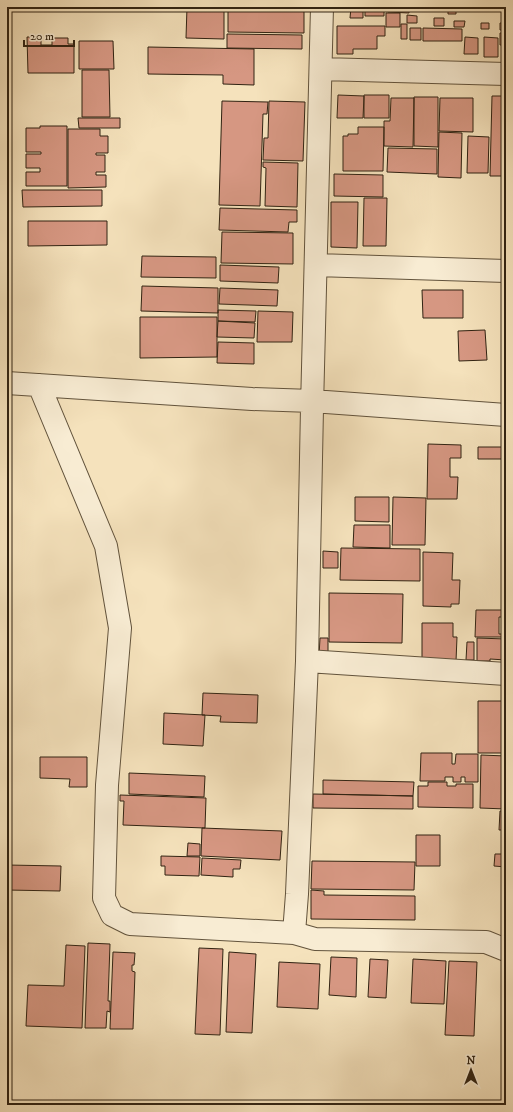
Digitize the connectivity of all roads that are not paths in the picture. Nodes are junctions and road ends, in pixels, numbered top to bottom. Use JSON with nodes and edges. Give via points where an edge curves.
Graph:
{"nodes":[{"id":1,"x":322,"y":7,"type":"edge"},
{"id":2,"x":321,"y":69,"type":"junction"},
{"id":3,"x":506,"y":74,"type":"edge"},
{"id":4,"x":316,"y":264,"type":"junction"},
{"id":5,"x":506,"y":271,"type":"edge"},
{"id":6,"x":7,"y":383,"type":"edge"},
{"id":7,"x":38,"y":385,"type":"junction"},
{"id":8,"x":312,"y":401,"type":"junction"},
{"id":9,"x":506,"y":415,"type":"edge"},
{"id":10,"x":307,"y":661,"type":"junction"},
{"id":11,"x":506,"y":674,"type":"edge"},
{"id":12,"x":294,"y":934,"type":"junction"},
{"id":13,"x":506,"y":950,"type":"edge"}],
"edges":[{"from":1,"to":2,"type":"street"},
{"from":2,"to":3,"type":"street"},
{"from":2,"to":4,"type":"street"},
{"from":4,"to":5,"type":"street"},
{"from":4,"to":8,"type":"street"},
{"from":6,"to":7,"type":"street"},
{"from":7,"to":8,"type":"street"},
{"from":7,"to":12,"type":"street","via":[[106,546],[120,628],[107,785],[104,898],[109,910],[112,915],[130,924]]},
{"from":8,"to":9,"type":"street"},
{"from":8,"to":10,"type":"street"},
{"from":10,"to":11,"type":"street"},
{"from":10,"to":12,"type":"street"},
{"from":12,"to":13,"type":"street","via":[[315,939],[486,942]]}]}
